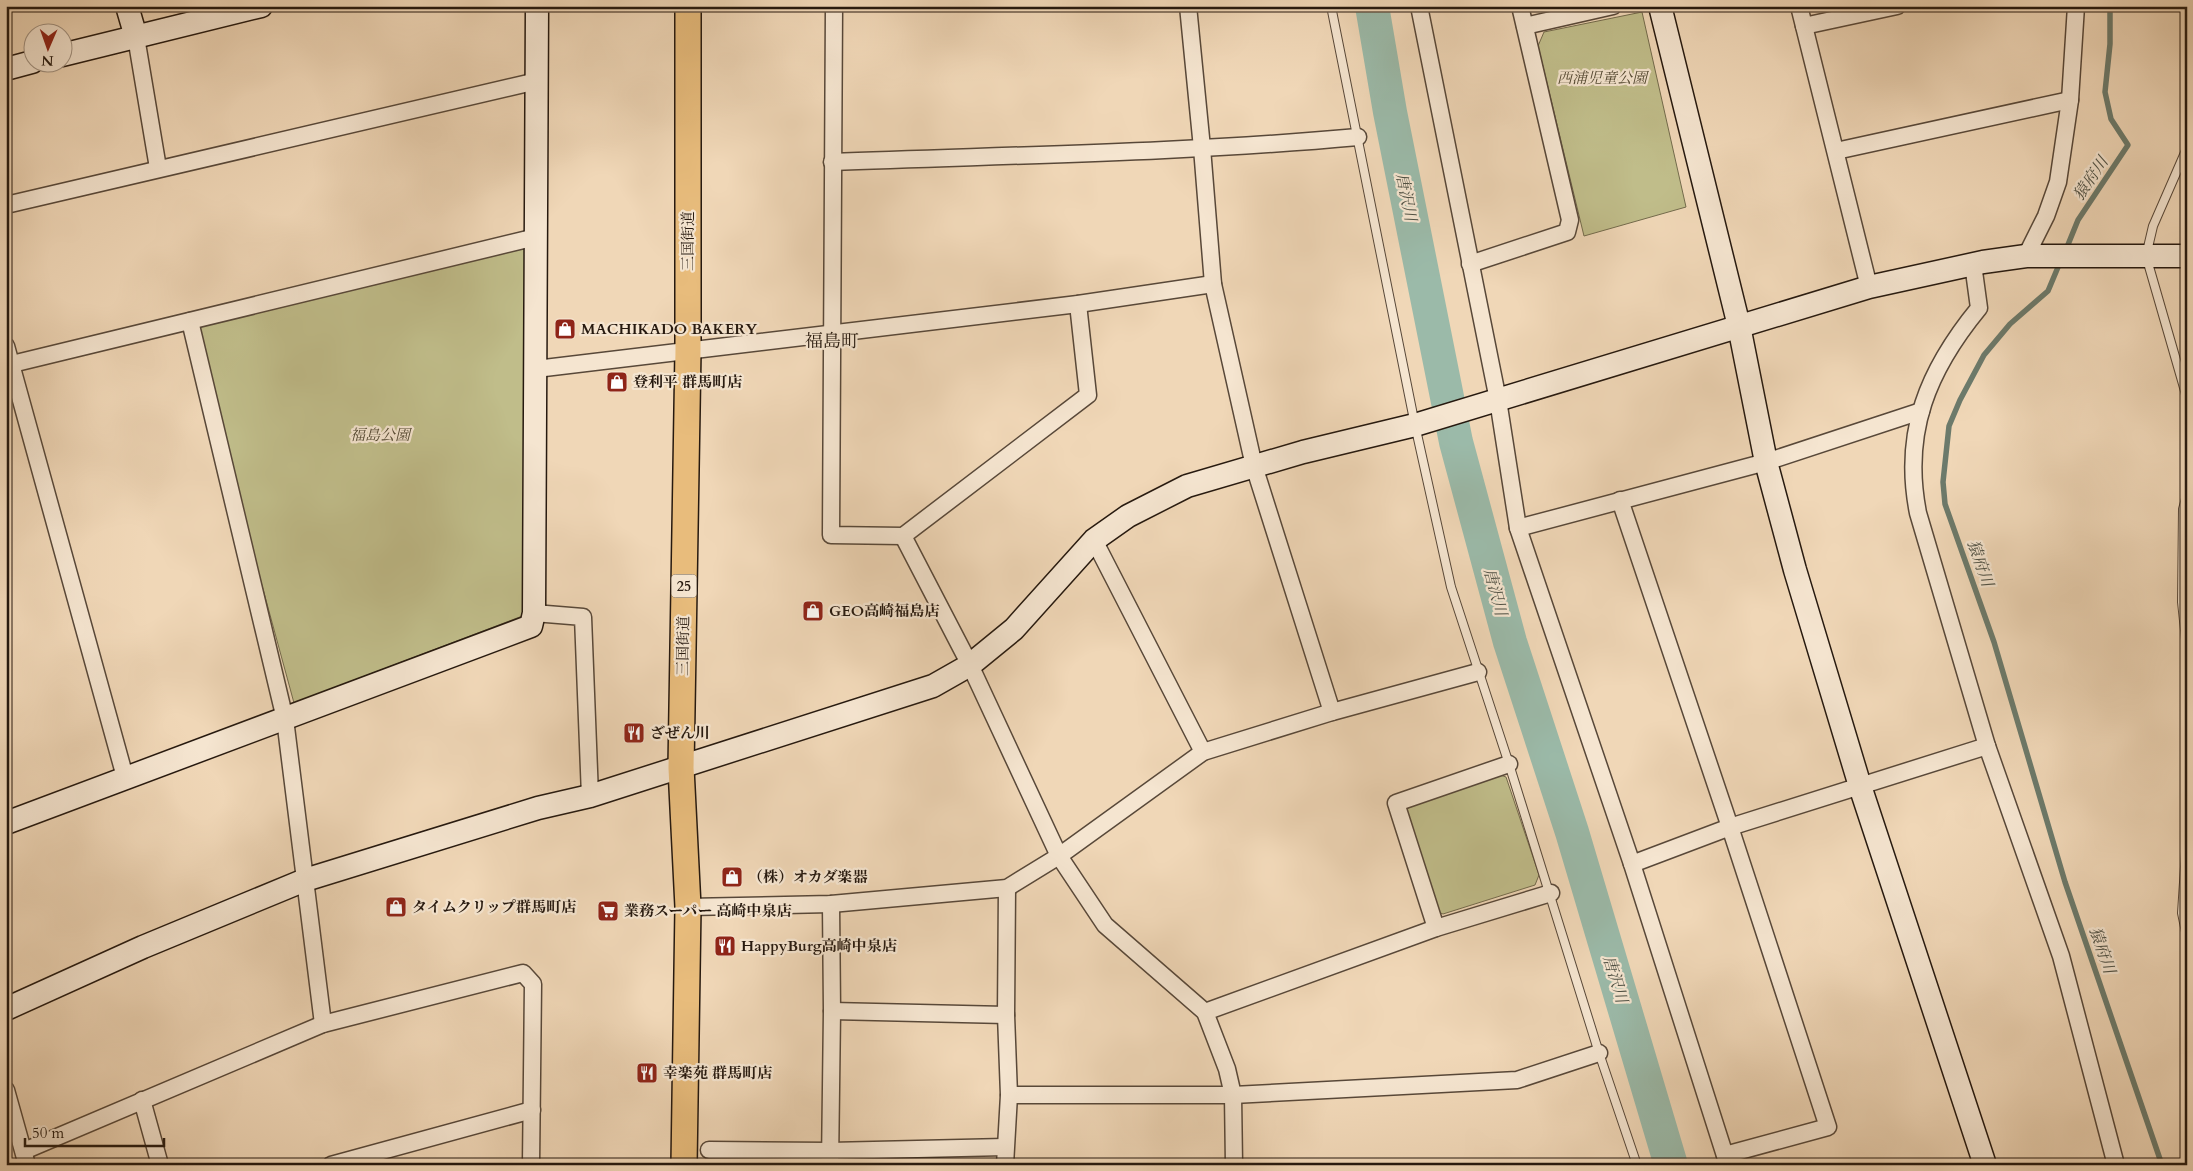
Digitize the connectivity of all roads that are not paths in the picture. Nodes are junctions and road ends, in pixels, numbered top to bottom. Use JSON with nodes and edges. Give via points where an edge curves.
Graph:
{"nodes":[{"id":1,"x":127,"y":6,"type":"edge"},
{"id":2,"x":261,"y":6,"type":"edge"},
{"id":3,"x":537,"y":6,"type":"edge"},
{"id":4,"x":688,"y":6,"type":"edge"},
{"id":5,"x":834,"y":6,"type":"edge"},
{"id":6,"x":1188,"y":6,"type":"edge"},
{"id":7,"x":1332,"y":6,"type":"edge"},
{"id":8,"x":1419,"y":6,"type":"edge"},
{"id":9,"x":1520,"y":6,"type":"edge"},
{"id":10,"x":1613,"y":6,"type":"edge"},
{"id":11,"x":1660,"y":6,"type":"edge"},
{"id":12,"x":1799,"y":6,"type":"edge"},
{"id":13,"x":1897,"y":6,"type":"edge"},
{"id":14,"x":2076,"y":6,"type":"edge"},
{"id":15,"x":1525,"y":26,"type":"junction"},
{"id":16,"x":1804,"y":26,"type":"junction"},
{"id":17,"x":136,"y":36,"type":"junction"},
{"id":18,"x":72,"y":52,"type":"edge"},
{"id":19,"x":22,"y":65,"type":"edge"},
{"id":20,"x":6,"y":69,"type":"edge"},
{"id":21,"x":537,"y":81,"type":"junction"},
{"id":22,"x":2070,"y":100,"type":"junction"},
{"id":23,"x":1358,"y":137,"type":"junction"},
{"id":24,"x":1202,"y":148,"type":"junction"},
{"id":25,"x":2187,"y":148,"type":"edge"},
{"id":26,"x":1836,"y":151,"type":"junction"},
{"id":27,"x":832,"y":162,"type":"junction"},
{"id":28,"x":158,"y":168,"type":"junction"},
{"id":29,"x":6,"y":204,"type":"edge"},
{"id":30,"x":536,"y":237,"type":"junction"},
{"id":31,"x":2034,"y":256,"type":"junction"},
{"id":32,"x":2146,"y":256,"type":"junction"},
{"id":33,"x":2187,"y":256,"type":"edge"},
{"id":34,"x":1470,"y":264,"type":"junction"},
{"id":35,"x":1973,"y":264,"type":"junction"},
{"id":36,"x":1213,"y":284,"type":"junction"},
{"id":37,"x":1869,"y":287,"type":"junction"},
{"id":38,"x":1078,"y":304,"type":"junction"},
{"id":39,"x":190,"y":321,"type":"junction"},
{"id":40,"x":1739,"y":326,"type":"junction"},
{"id":41,"x":832,"y":332,"type":"junction"},
{"id":42,"x":6,"y":346,"type":"edge"},
{"id":43,"x":688,"y":350,"type":"junction"},
{"id":44,"x":12,"y":364,"type":"junction"},
{"id":45,"x":536,"y":369,"type":"junction"},
{"id":46,"x":2187,"y":398,"type":"edge"},
{"id":47,"x":1493,"y":401,"type":"junction"},
{"id":48,"x":1921,"y":411,"type":"junction"},
{"id":49,"x":1418,"y":424,"type":"junction"},
{"id":50,"x":1766,"y":462,"type":"junction"},
{"id":51,"x":1254,"y":466,"type":"junction"},
{"id":52,"x":2187,"y":495,"type":"edge"},
{"id":53,"x":1620,"y":500,"type":"junction"},
{"id":54,"x":1518,"y":528,"type":"junction"},
{"id":55,"x":903,"y":536,"type":"junction"},
{"id":56,"x":1094,"y":540,"type":"junction"},
{"id":57,"x":534,"y":613,"type":"junction"},
{"id":58,"x":2187,"y":649,"type":"edge"},
{"id":59,"x":970,"y":666,"type":"junction"},
{"id":60,"x":1478,"y":672,"type":"junction"},
{"id":61,"x":1332,"y":712,"type":"junction"},
{"id":62,"x":285,"y":719,"type":"junction"},
{"id":63,"x":1987,"y":746,"type":"junction"},
{"id":64,"x":1203,"y":752,"type":"junction"},
{"id":65,"x":1509,"y":764,"type":"junction"},
{"id":66,"x":681,"y":768,"type":"junction"},
{"id":67,"x":125,"y":777,"type":"junction"},
{"id":68,"x":1860,"y":786,"type":"junction"},
{"id":69,"x":590,"y":796,"type":"junction"},
{"id":70,"x":6,"y":823,"type":"edge"},
{"id":71,"x":1730,"y":827,"type":"junction"},
{"id":72,"x":2187,"y":836,"type":"edge"},
{"id":73,"x":1059,"y":856,"type":"junction"},
{"id":74,"x":1632,"y":864,"type":"junction"},
{"id":75,"x":305,"y":880,"type":"junction"},
{"id":76,"x":1008,"y":888,"type":"junction"},
{"id":77,"x":1551,"y":893,"type":"junction"},
{"id":78,"x":830,"y":904,"type":"junction"},
{"id":79,"x":688,"y":907,"type":"junction"},
{"id":80,"x":1436,"y":928,"type":"junction"},
{"id":81,"x":2187,"y":937,"type":"edge"},
{"id":82,"x":6,"y":1009,"type":"edge"},
{"id":83,"x":832,"y":1011,"type":"junction"},
{"id":84,"x":1205,"y":1012,"type":"junction"},
{"id":85,"x":1006,"y":1015,"type":"junction"},
{"id":86,"x":323,"y":1024,"type":"junction"},
{"id":87,"x":1599,"y":1052,"type":"junction"},
{"id":88,"x":6,"y":1090,"type":"edge"},
{"id":89,"x":1233,"y":1094,"type":"junction"},
{"id":90,"x":1009,"y":1095,"type":"junction"},
{"id":91,"x":142,"y":1100,"type":"junction"},
{"id":92,"x":532,"y":1110,"type":"junction"},
{"id":93,"x":1005,"y":1147,"type":"junction"},
{"id":94,"x":709,"y":1150,"type":"dead end"},
{"id":95,"x":26,"y":1158,"type":"edge"},
{"id":96,"x":830,"y":1158,"type":"edge"},
{"id":97,"x":1726,"y":1160,"type":"edge"},
{"id":98,"x":160,"y":1165,"type":"edge"},
{"id":99,"x":331,"y":1165,"type":"edge"},
{"id":100,"x":531,"y":1165,"type":"edge"},
{"id":101,"x":684,"y":1165,"type":"edge"},
{"id":102,"x":1005,"y":1165,"type":"edge"},
{"id":103,"x":1234,"y":1165,"type":"edge"},
{"id":104,"x":1637,"y":1165,"type":"edge"},
{"id":105,"x":1986,"y":1165,"type":"edge"},
{"id":106,"x":2116,"y":1165,"type":"edge"}],
"edges":[{"from":1,"to":17,"type":"street"},
{"from":2,"to":17,"type":"street"},
{"from":3,"to":21,"type":"street"},
{"from":4,"to":43,"type":"main road","name":"三国街道","number":"25"},
{"from":5,"to":27,"type":"street"},
{"from":6,"to":24,"type":"street"},
{"from":7,"to":23,"type":"lane"},
{"from":8,"to":34,"type":"street"},
{"from":9,"to":15,"type":"street"},
{"from":10,"to":15,"type":"street"},
{"from":11,"to":40,"type":"street"},
{"from":12,"to":16,"type":"street"},
{"from":13,"to":16,"type":"street"},
{"from":14,"to":22,"type":"street"},
{"from":15,"to":34,"type":"street","via":[[1570,220],[1566,232]]},
{"from":16,"to":26,"type":"street"},
{"from":17,"to":18,"type":"street"},
{"from":17,"to":28,"type":"street"},
{"from":19,"to":20,"type":"street"},
{"from":21,"to":28,"type":"street"},
{"from":21,"to":30,"type":"street"},
{"from":22,"to":26,"type":"street"},
{"from":22,"to":31,"type":"street","via":[[2058,182]]},
{"from":23,"to":24,"type":"street"},
{"from":23,"to":49,"type":"lane"},
{"from":24,"to":27,"type":"street"},
{"from":24,"to":36,"type":"street"},
{"from":25,"to":32,"type":"lane","via":[[2154,226]]},
{"from":26,"to":37,"type":"street"},
{"from":27,"to":41,"type":"street"},
{"from":28,"to":29,"type":"street"},
{"from":30,"to":39,"type":"street"},
{"from":30,"to":45,"type":"street"},
{"from":31,"to":32,"type":"street"},
{"from":31,"to":35,"type":"street"},
{"from":32,"to":33,"type":"street"},
{"from":32,"to":46,"type":"lane"},
{"from":34,"to":47,"type":"street"},
{"from":35,"to":37,"type":"street"},
{"from":35,"to":48,"type":"street","via":[[1979,308],[1943,356]]},
{"from":36,"to":38,"type":"street"},
{"from":36,"to":51,"type":"street"},
{"from":37,"to":40,"type":"street"},
{"from":38,"to":41,"type":"street"},
{"from":38,"to":55,"type":"street","via":[[1088,395]]},
{"from":39,"to":44,"type":"street"},
{"from":39,"to":62,"type":"street"},
{"from":40,"to":47,"type":"street"},
{"from":40,"to":50,"type":"street"},
{"from":41,"to":43,"type":"street"},
{"from":41,"to":55,"type":"street","via":[[831,535]]},
{"from":42,"to":44,"type":"street"},
{"from":43,"to":45,"type":"street"},
{"from":43,"to":66,"type":"main road","name":"三国街道","number":"25"},
{"from":44,"to":67,"type":"street"},
{"from":45,"to":57,"type":"street"},
{"from":47,"to":49,"type":"street"},
{"from":47,"to":54,"type":"street"},
{"from":48,"to":50,"type":"street"},
{"from":48,"to":63,"type":"street","via":[[1912,469],[1918,512]]},
{"from":49,"to":51,"type":"street"},
{"from":49,"to":60,"type":"lane","via":[[1450,587]]},
{"from":50,"to":53,"type":"street"},
{"from":50,"to":68,"type":"street"},
{"from":51,"to":56,"type":"street","via":[[1187,486],[1128,516]]},
{"from":51,"to":61,"type":"street"},
{"from":52,"to":58,"type":"lane","via":[[2183,509],[2182,602]]},
{"from":53,"to":54,"type":"street"},
{"from":53,"to":71,"type":"street"},
{"from":54,"to":74,"type":"street"},
{"from":55,"to":59,"type":"street"},
{"from":56,"to":59,"type":"street","via":[[1014,629]]},
{"from":56,"to":64,"type":"street"},
{"from":57,"to":62,"type":"street","via":[[531,626]]},
{"from":57,"to":69,"type":"street","via":[[583,617]]},
{"from":59,"to":66,"type":"street","via":[[933,686]]},
{"from":59,"to":73,"type":"street"},
{"from":60,"to":61,"type":"street"},
{"from":60,"to":65,"type":"lane"},
{"from":61,"to":64,"type":"street"},
{"from":62,"to":67,"type":"street"},
{"from":62,"to":75,"type":"street"},
{"from":63,"to":68,"type":"street"},
{"from":63,"to":106,"type":"street","via":[[2061,956]]},
{"from":64,"to":73,"type":"street"},
{"from":65,"to":77,"type":"lane"},
{"from":65,"to":80,"type":"street","via":[[1396,803]]},
{"from":66,"to":69,"type":"street"},
{"from":66,"to":79,"type":"main road","name":"三国街道","number":"25"},
{"from":67,"to":70,"type":"street"},
{"from":68,"to":71,"type":"street"},
{"from":68,"to":105,"type":"street"},
{"from":69,"to":75,"type":"street","via":[[538,808]]},
{"from":71,"to":74,"type":"street"},
{"from":71,"to":97,"type":"street","via":[[1828,1127]]},
{"from":72,"to":81,"type":"lane","via":[[2182,913]]},
{"from":73,"to":76,"type":"street"},
{"from":73,"to":84,"type":"street","via":[[1105,925]]},
{"from":74,"to":97,"type":"street"},
{"from":75,"to":82,"type":"street","via":[[143,946]]},
{"from":75,"to":86,"type":"street"},
{"from":76,"to":78,"type":"street"},
{"from":76,"to":85,"type":"street"},
{"from":77,"to":80,"type":"street"},
{"from":77,"to":87,"type":"lane"},
{"from":78,"to":79,"type":"street"},
{"from":78,"to":83,"type":"street"},
{"from":79,"to":101,"type":"main road","name":"三国街道","number":"25"},
{"from":80,"to":84,"type":"street"},
{"from":83,"to":85,"type":"street"},
{"from":83,"to":96,"type":"street"},
{"from":84,"to":89,"type":"street"},
{"from":85,"to":90,"type":"street"},
{"from":86,"to":91,"type":"street"},
{"from":86,"to":92,"type":"street","via":[[523,973],[532,984]]},
{"from":87,"to":89,"type":"street","via":[[1517,1080]]},
{"from":87,"to":104,"type":"lane"},
{"from":88,"to":95,"type":"street"},
{"from":89,"to":90,"type":"street"},
{"from":89,"to":103,"type":"street"},
{"from":90,"to":93,"type":"street"},
{"from":91,"to":95,"type":"street"},
{"from":91,"to":98,"type":"street"},
{"from":92,"to":99,"type":"street"},
{"from":92,"to":100,"type":"street"},
{"from":93,"to":96,"type":"street"},
{"from":93,"to":102,"type":"street"},
{"from":94,"to":96,"type":"street"}]}
